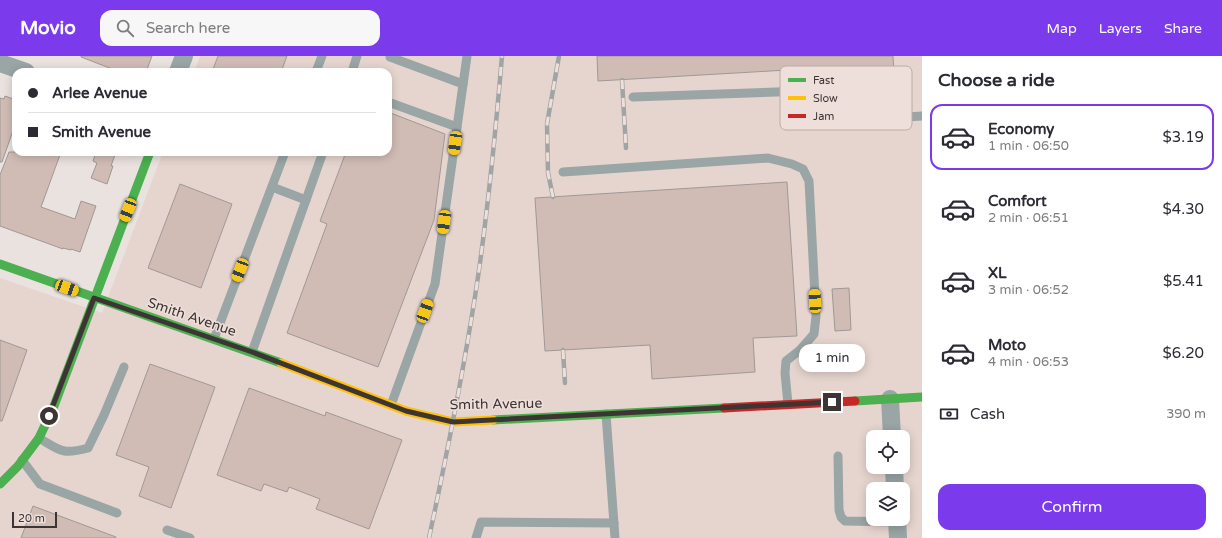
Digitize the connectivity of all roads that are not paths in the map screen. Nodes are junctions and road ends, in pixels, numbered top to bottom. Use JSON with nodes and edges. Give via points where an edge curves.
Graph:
{"nodes":[{"id":1,"x":184,"y":56,"type":"edge"},
{"id":2,"x":322,"y":56,"type":"edge"},
{"id":3,"x":357,"y":56,"type":"edge"},
{"id":4,"x":390,"y":56,"type":"edge"},
{"id":5,"x":467,"y":56,"type":"edge"},
{"id":6,"x":0,"y":62,"type":"edge"},
{"id":7,"x":16,"y":68,"type":"edge"},
{"id":8,"x":180,"y":68,"type":"edge"},
{"id":9,"x":318,"y":68,"type":"edge"},
{"id":10,"x":353,"y":68,"type":"edge"},
{"id":11,"x":463,"y":84,"type":"junction"},
{"id":12,"x":780,"y":92,"type":"edge"},
{"id":13,"x":633,"y":97,"type":"dead end"},
{"id":14,"x":392,"y":103,"type":"edge"},
{"id":15,"x":922,"y":116,"type":"edge"},
{"id":16,"x":912,"y":117,"type":"edge"},
{"id":17,"x":457,"y":127,"type":"junction"},
{"id":18,"x":148,"y":156,"type":"edge"},
{"id":19,"x":284,"y":156,"type":"edge"},
{"id":20,"x":322,"y":156,"type":"edge"},
{"id":21,"x":563,"y":172,"type":"dead end"},
{"id":22,"x":272,"y":187,"type":"junction"},
{"id":23,"x":306,"y":200,"type":"junction"},
{"id":24,"x":0,"y":264,"type":"edge"},
{"id":25,"x":94,"y":298,"type":"junction"},
{"id":26,"x":214,"y":339,"type":"junction"},
{"id":27,"x":252,"y":352,"type":"junction"},
{"id":28,"x":124,"y":367,"type":"dead end"},
{"id":29,"x":922,"y":396,"type":"edge"},
{"id":30,"x":890,"y":399,"type":"junction"},
{"id":31,"x":788,"y":404,"type":"junction"},
{"id":32,"x":391,"y":405,"type":"junction"},
{"id":33,"x":606,"y":414,"type":"junction"},
{"id":34,"x":892,"y":430,"type":"edge"},
{"id":35,"x":39,"y":438,"type":"junction"},
{"id":36,"x":838,"y":456,"type":"dead end"},
{"id":37,"x":22,"y":460,"type":"junction"},
{"id":38,"x":1,"y":482,"type":"edge"},
{"id":39,"x":117,"y":513,"type":"dead end"},
{"id":40,"x":614,"y":523,"type":"junction"},
{"id":41,"x":866,"y":523,"type":"edge"},
{"id":42,"x":167,"y":530,"type":"dead end"},
{"id":43,"x":190,"y":538,"type":"edge"},
{"id":44,"x":476,"y":538,"type":"edge"},
{"id":45,"x":615,"y":538,"type":"edge"}],
"edges":[{"from":1,"to":8,"type":"street"},
{"from":2,"to":9,"type":"lane"},
{"from":3,"to":10,"type":"lane"},
{"from":4,"to":11,"type":"lane"},
{"from":5,"to":11,"type":"lane"},
{"from":6,"to":7,"type":"street"},
{"from":11,"to":17,"type":"lane"},
{"from":12,"to":13,"type":"lane"},
{"from":14,"to":17,"type":"lane"},
{"from":15,"to":16,"type":"lane"},
{"from":17,"to":32,"type":"lane","via":[[435,284]]},
{"from":18,"to":25,"type":"street"},
{"from":19,"to":22,"type":"lane"},
{"from":20,"to":23,"type":"lane"},
{"from":21,"to":31,"type":"lane","via":[[768,158],[803,169],[810,181],[816,316],[814,334],[786,361]]},
{"from":22,"to":23,"type":"lane"},
{"from":22,"to":26,"type":"lane"},
{"from":23,"to":27,"type":"lane"},
{"from":24,"to":25,"type":"street","name":"Smith Avenue"},
{"from":25,"to":26,"type":"street","name":"Smith Avenue"},
{"from":25,"to":35,"type":"street","via":[[54,406]]},
{"from":26,"to":27,"type":"street","name":"Smith Avenue"},
{"from":27,"to":32,"type":"street","name":"Smith Avenue"},
{"from":28,"to":35,"type":"lane","via":[[88,448],[63,452]]},
{"from":29,"to":30,"type":"street","name":"Smith Avenue"},
{"from":30,"to":31,"type":"street","name":"Smith Avenue"},
{"from":30,"to":34,"type":"street"},
{"from":31,"to":33,"type":"street","name":"Smith Avenue"},
{"from":32,"to":33,"type":"street","name":"Smith Avenue","via":[[453,422]]},
{"from":33,"to":40,"type":"lane"},
{"from":35,"to":37,"type":"street"},
{"from":36,"to":41,"type":"lane","via":[[841,517],[845,521]]},
{"from":37,"to":38,"type":"street"},
{"from":37,"to":39,"type":"lane","via":[[40,484]]},
{"from":40,"to":44,"type":"lane","via":[[481,522]]},
{"from":40,"to":45,"type":"lane"},
{"from":42,"to":43,"type":"lane"}]}
